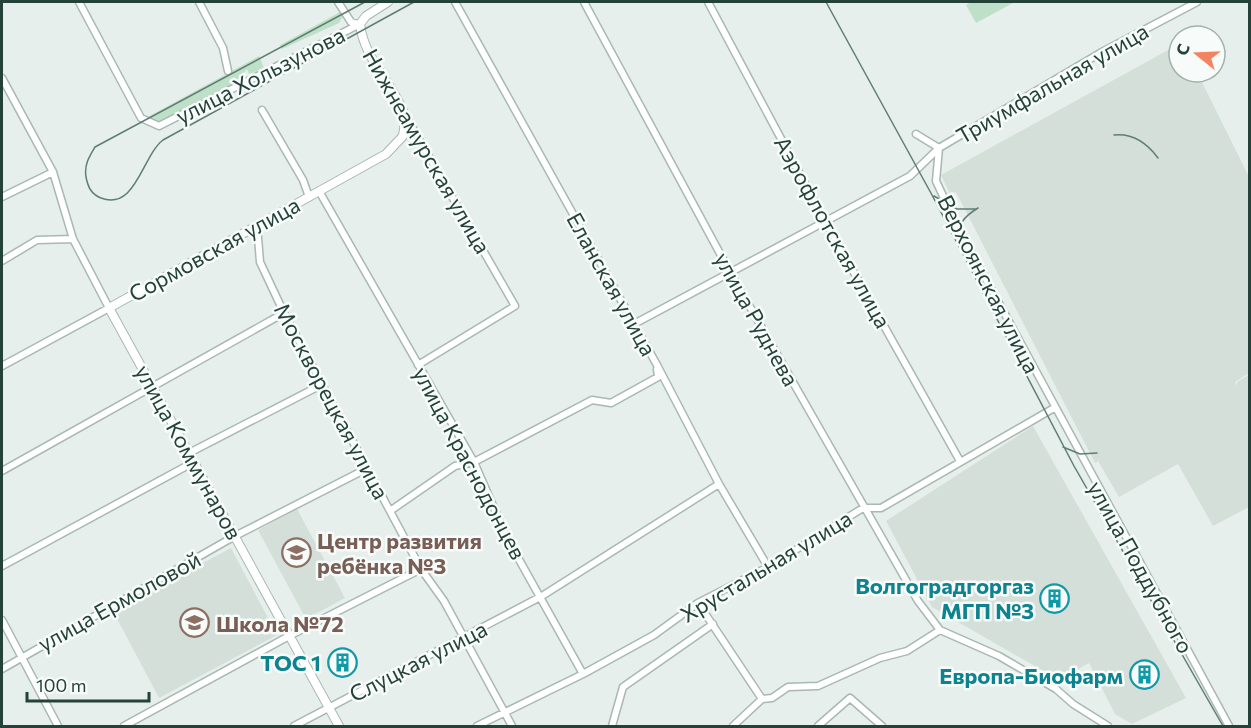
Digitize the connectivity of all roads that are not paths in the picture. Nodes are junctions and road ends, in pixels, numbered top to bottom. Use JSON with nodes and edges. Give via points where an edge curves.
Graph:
{"nodes":[{"id":1,"x":79,"y":2,"type":"edge"},
{"id":2,"x":199,"y":2,"type":"edge"},
{"id":3,"x":338,"y":2,"type":"edge"},
{"id":4,"x":388,"y":2,"type":"edge"},
{"id":5,"x":454,"y":2,"type":"edge"},
{"id":6,"x":584,"y":2,"type":"edge"},
{"id":7,"x":708,"y":2,"type":"edge"},
{"id":8,"x":1197,"y":2,"type":"edge"},
{"id":9,"x":360,"y":24,"type":"junction"},
{"id":10,"x":228,"y":71,"type":"dead end"},
{"id":11,"x":2,"y":78,"type":"edge"},
{"id":12,"x":262,"y":110,"type":"dead end"},
{"id":13,"x":405,"y":114,"type":"junction"},
{"id":14,"x":916,"y":134,"type":"dead end"},
{"id":15,"x":939,"y":148,"type":"junction"},
{"id":16,"x":53,"y":172,"type":"junction"},
{"id":17,"x":319,"y":191,"type":"junction"},
{"id":18,"x":2,"y":197,"type":"edge"},
{"id":19,"x":309,"y":197,"type":"junction"},
{"id":20,"x":825,"y":221,"type":"junction"},
{"id":21,"x":257,"y":225,"type":"junction"},
{"id":22,"x":73,"y":239,"type":"junction"},
{"id":23,"x":2,"y":261,"type":"edge"},
{"id":24,"x":730,"y":272,"type":"junction"},
{"id":25,"x":109,"y":308,"type":"junction"},
{"id":26,"x":284,"y":313,"type":"junction"},
{"id":27,"x":634,"y":324,"type":"junction"},
{"id":28,"x":418,"y":365,"type":"junction"},
{"id":29,"x":657,"y":365,"type":"junction"},
{"id":30,"x":2,"y":366,"type":"edge"},
{"id":31,"x":321,"y":385,"type":"junction"},
{"id":32,"x":153,"y":388,"type":"junction"},
{"id":33,"x":1054,"y":408,"type":"junction"},
{"id":34,"x":189,"y":453,"type":"junction"},
{"id":35,"x":960,"y":460,"type":"junction"},
{"id":36,"x":194,"y":462,"type":"junction"},
{"id":37,"x":474,"y":462,"type":"junction"},
{"id":38,"x":366,"y":469,"type":"junction"},
{"id":39,"x":2,"y":471,"type":"edge"},
{"id":40,"x":719,"y":484,"type":"junction"},
{"id":41,"x":863,"y":508,"type":"junction"},
{"id":42,"x":390,"y":512,"type":"junction"},
{"id":43,"x":235,"y":536,"type":"junction"},
{"id":44,"x":2,"y":566,"type":"edge"},
{"id":45,"x":768,"y":567,"type":"junction"},
{"id":46,"x":420,"y":569,"type":"junction"},
{"id":47,"x":542,"y":596,"type":"junction"},
{"id":48,"x":698,"y":603,"type":"junction"},
{"id":49,"x":2,"y":620,"type":"edge"},
{"id":50,"x":713,"y":624,"type":"junction"},
{"id":51,"x":940,"y":630,"type":"junction"},
{"id":52,"x":289,"y":636,"type":"junction"},
{"id":53,"x":465,"y":637,"type":"junction"},
{"id":54,"x":21,"y":655,"type":"junction"},
{"id":55,"x":2,"y":669,"type":"edge"},
{"id":56,"x":584,"y":674,"type":"junction"},
{"id":57,"x":762,"y":699,"type":"junction"},
{"id":58,"x":328,"y":708,"type":"junction"},
{"id":59,"x":505,"y":712,"type":"junction"},
{"id":60,"x":58,"y":726,"type":"edge"},
{"id":61,"x":124,"y":726,"type":"edge"},
{"id":62,"x":294,"y":726,"type":"edge"},
{"id":63,"x":339,"y":726,"type":"edge"},
{"id":64,"x":477,"y":726,"type":"edge"},
{"id":65,"x":512,"y":726,"type":"edge"},
{"id":66,"x":612,"y":726,"type":"edge"},
{"id":67,"x":733,"y":726,"type":"edge"},
{"id":68,"x":818,"y":726,"type":"edge"},
{"id":69,"x":882,"y":726,"type":"edge"},
{"id":70,"x":1108,"y":726,"type":"edge"},
{"id":71,"x":1229,"y":726,"type":"edge"}],
"edges":[{"from":1,"to":9,"type":"street","name":"улица Хользунова","via":[[141,118],[159,126]]},
{"from":2,"to":10,"type":"street","via":[[223,48]]},
{"from":3,"to":9,"type":"street","name":"Нижнеамурская улица","via":[[351,22]]},
{"from":4,"to":9,"type":"street","name":"улица Хользунова"},
{"from":5,"to":27,"type":"street","name":"Еланская улица"},
{"from":6,"to":24,"type":"street","name":"улица Руднева"},
{"from":7,"to":20,"type":"street","name":"Аэрофлотская улица"},
{"from":8,"to":15,"type":"street","name":"Триумфальная улица","via":[[1102,52]]},
{"from":9,"to":13,"type":"street","name":"Нижнеамурская улица","via":[[379,72]]},
{"from":11,"to":16,"type":"street","name":"улица Коммунаров"},
{"from":12,"to":19,"type":"street"},
{"from":13,"to":17,"type":"street","name":"Сормовская улица","via":[[403,136],[386,154]]},
{"from":13,"to":28,"type":"street","name":"Нижнеамурская улица","via":[[515,306]]},
{"from":14,"to":15,"type":"street"},
{"from":15,"to":20,"type":"street","name":"Триумфальная улица","via":[[910,176]]},
{"from":15,"to":33,"type":"street","name":"Верхоянская улица","via":[[936,180]]},
{"from":16,"to":18,"type":"street"},
{"from":16,"to":22,"type":"street","name":"улица Коммунаров"},
{"from":17,"to":19,"type":"street","name":"Сормовская улица"},
{"from":17,"to":28,"type":"street","name":"улица Краснодонцев"},
{"from":19,"to":21,"type":"street","name":"Сормовская улица"},
{"from":20,"to":24,"type":"street","name":"Триумфальная улица"},
{"from":20,"to":35,"type":"street","name":"Аэрофлотская улица"},
{"from":21,"to":25,"type":"street","name":"Сормовская улица"},
{"from":21,"to":26,"type":"street","name":"Москворецкая улица","via":[[260,262]]},
{"from":22,"to":23,"type":"street","via":[[37,240]]},
{"from":22,"to":25,"type":"street","name":"улица Коммунаров"},
{"from":24,"to":27,"type":"street","name":"Триумфальная улица"},
{"from":24,"to":41,"type":"street","name":"улица Руднева"},
{"from":25,"to":30,"type":"street","name":"Сормовская улица"},
{"from":25,"to":32,"type":"street","name":"улица Коммунаров"},
{"from":26,"to":31,"type":"street","name":"Москворецкая улица"},
{"from":26,"to":32,"type":"street"},
{"from":27,"to":29,"type":"street","name":"Еланская улица"},
{"from":28,"to":37,"type":"street","name":"улица Краснодонцев"},
{"from":29,"to":37,"type":"street","via":[[658,377],[611,403],[592,400]]},
{"from":29,"to":40,"type":"street","name":"Еланская улица"},
{"from":31,"to":34,"type":"street"},
{"from":31,"to":38,"type":"street","name":"Москворецкая улица"},
{"from":32,"to":34,"type":"street","name":"улица Коммунаров"},
{"from":32,"to":39,"type":"street"},
{"from":33,"to":35,"type":"street","name":"Хрустальная улица"},
{"from":33,"to":71,"type":"street","name":"улица Поддубного"},
{"from":34,"to":36,"type":"street","name":"улица Коммунаров"},
{"from":35,"to":41,"type":"street","name":"Хрустальная улица","via":[[881,508]]},
{"from":36,"to":43,"type":"street","name":"улица Коммунаров"},
{"from":36,"to":44,"type":"street"},
{"from":37,"to":42,"type":"street","via":[[454,466]]},
{"from":37,"to":47,"type":"street","name":"улица Краснодонцев","via":[[507,538]]},
{"from":38,"to":42,"type":"street","name":"Москворецкая улица"},
{"from":38,"to":43,"type":"street","name":"улица Ермоловой"},
{"from":40,"to":45,"type":"street","name":"Еланская улица"},
{"from":40,"to":47,"type":"street","name":"Слуцкая улица"},
{"from":41,"to":45,"type":"street","name":"Хрустальная улица"},
{"from":41,"to":51,"type":"street","name":"улица Руднева","via":[[918,601]]},
{"from":42,"to":46,"type":"street","name":"Москворецкая улица"},
{"from":43,"to":52,"type":"street","name":"улица Коммунаров"},
{"from":43,"to":54,"type":"street","name":"улица Ермоловой"},
{"from":45,"to":48,"type":"street","name":"Хрустальная улица"},
{"from":46,"to":52,"type":"street"},
{"from":46,"to":53,"type":"street","name":"Москворецкая улица"},
{"from":47,"to":53,"type":"street","name":"Слуцкая улица"},
{"from":47,"to":56,"type":"street","name":"улица Краснодонцев"},
{"from":48,"to":50,"type":"street"},
{"from":48,"to":56,"type":"street","name":"Хрустальная улица","via":[[654,635]]},
{"from":49,"to":54,"type":"street"},
{"from":50,"to":57,"type":"street"},
{"from":50,"to":66,"type":"street","via":[[623,687]]},
{"from":51,"to":57,"type":"street","via":[[907,651],[880,658],[818,686],[788,687],[772,698]]},
{"from":51,"to":70,"type":"street","via":[[999,656],[1056,689]]},
{"from":52,"to":58,"type":"street","name":"улица Коммунаров"},
{"from":52,"to":61,"type":"street"},
{"from":53,"to":58,"type":"street","name":"Слуцкая улица"},
{"from":53,"to":59,"type":"street","name":"Москворецкая улица"},
{"from":54,"to":55,"type":"street","name":"улица Ермоловой"},
{"from":54,"to":60,"type":"street"},
{"from":56,"to":59,"type":"street","name":"Хрустальная улица"},
{"from":57,"to":67,"type":"street"},
{"from":58,"to":62,"type":"street","name":"Слуцкая улица"},
{"from":58,"to":63,"type":"street","name":"улица Коммунаров"},
{"from":59,"to":64,"type":"street","name":"Хрустальная улица"},
{"from":59,"to":65,"type":"street","name":"Москворецкая улица"},
{"from":68,"to":69,"type":"street","via":[[850,698]]}]}
